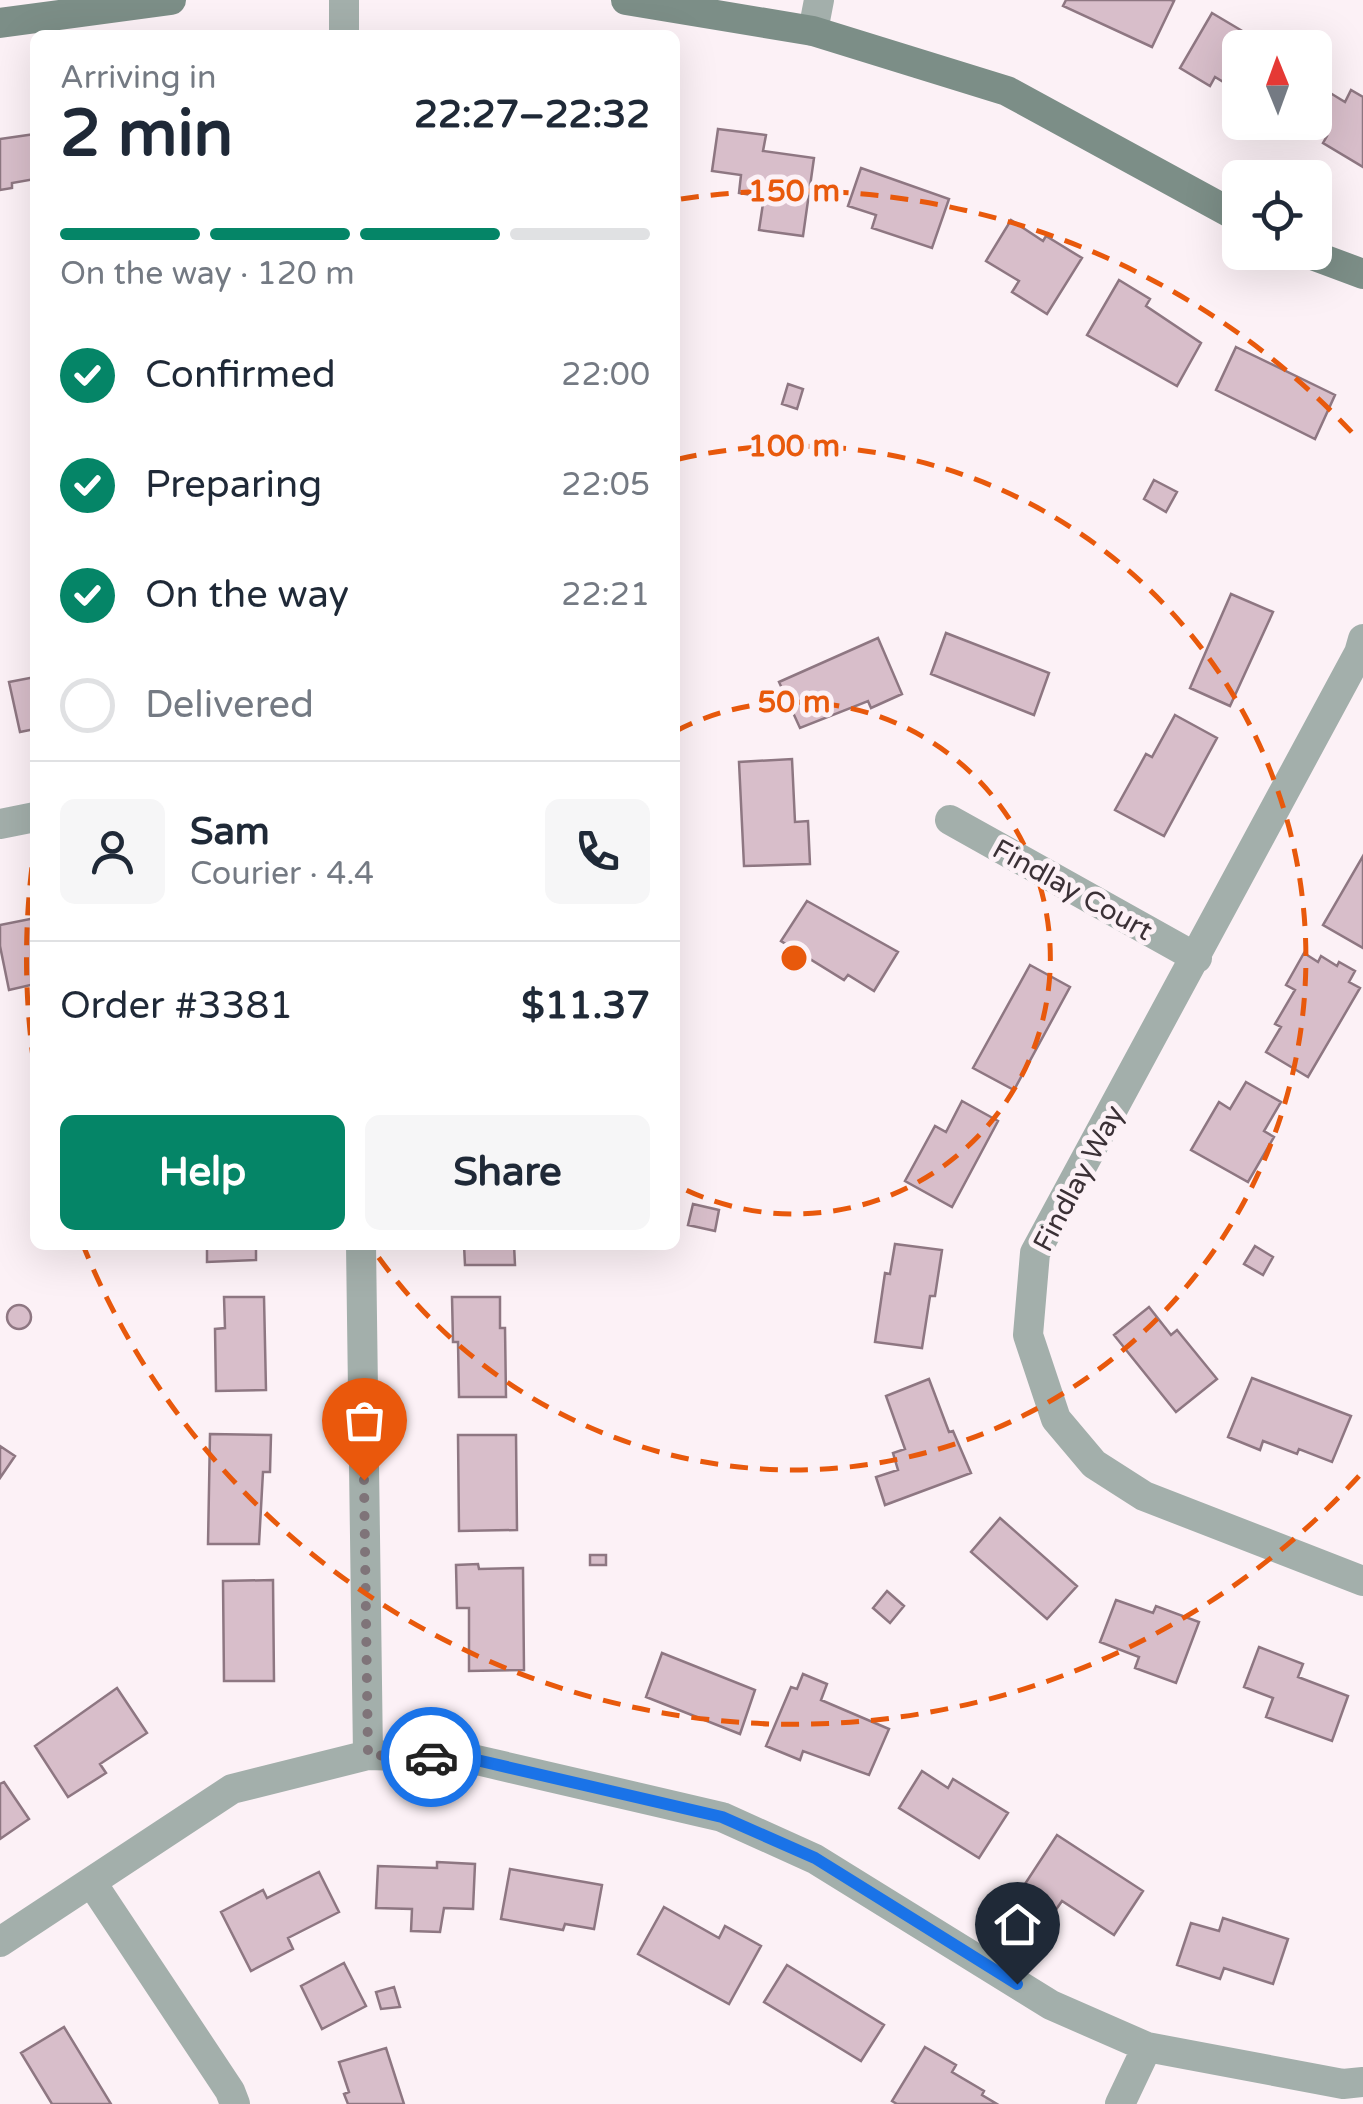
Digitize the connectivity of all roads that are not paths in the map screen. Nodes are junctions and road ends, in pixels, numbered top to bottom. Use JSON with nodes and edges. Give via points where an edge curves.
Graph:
{"nodes":[{"id":1,"x":171,"y":0,"type":"edge"},
{"id":2,"x":344,"y":0,"type":"edge"},
{"id":3,"x":626,"y":0,"type":"edge"},
{"id":4,"x":818,"y":0,"type":"edge"},
{"id":5,"x":0,"y":23,"type":"edge"},
{"id":6,"x":344,"y":30,"type":"edge"},
{"id":7,"x":813,"y":31,"type":"junction"},
{"id":8,"x":1222,"y":208,"type":"edge"},
{"id":9,"x":1332,"y":262,"type":"edge"},
{"id":10,"x":1363,"y":274,"type":"edge"},
{"id":11,"x":1363,"y":639,"type":"edge"},
{"id":12,"x":30,"y":817,"type":"edge"},
{"id":13,"x":950,"y":820,"type":"dead end"},
{"id":14,"x":0,"y":824,"type":"edge"},
{"id":15,"x":1197,"y":958,"type":"junction"},
{"id":16,"x":361,"y":1250,"type":"edge"},
{"id":17,"x":1363,"y":1581,"type":"edge"},
{"id":18,"x":368,"y":1755,"type":"junction"},
{"id":19,"x":92,"y":1883,"type":"junction"},
{"id":20,"x":0,"y":1942,"type":"edge"},
{"id":21,"x":1147,"y":2047,"type":"junction"},
{"id":22,"x":1363,"y":2082,"type":"edge"},
{"id":23,"x":234,"y":2104,"type":"edge"},
{"id":24,"x":1120,"y":2104,"type":"edge"}],
"edges":[{"from":1,"to":5,"type":"street"},
{"from":2,"to":6,"type":"street"},
{"from":3,"to":7,"type":"street"},
{"from":4,"to":7,"type":"street"},
{"from":7,"to":8,"type":"street","via":[[1007,91]]},
{"from":9,"to":10,"type":"street"},
{"from":11,"to":15,"type":"street","name":"Findlay Way"},
{"from":12,"to":14,"type":"street"},
{"from":13,"to":15,"type":"street","name":"Findlay Court"},
{"from":15,"to":17,"type":"street","name":"Findlay Way","via":[[1036,1252],[1028,1335],[1056,1419],[1094,1464],[1144,1496]]},
{"from":16,"to":18,"type":"street"},
{"from":18,"to":19,"type":"street","via":[[232,1788]]},
{"from":18,"to":21,"type":"street","via":[[468,1758],[722,1817],[815,1858],[1050,2005]]},
{"from":19,"to":20,"type":"street"},
{"from":19,"to":23,"type":"street"},
{"from":21,"to":22,"type":"street","via":[[1343,2084]]},
{"from":21,"to":24,"type":"street"}]}
